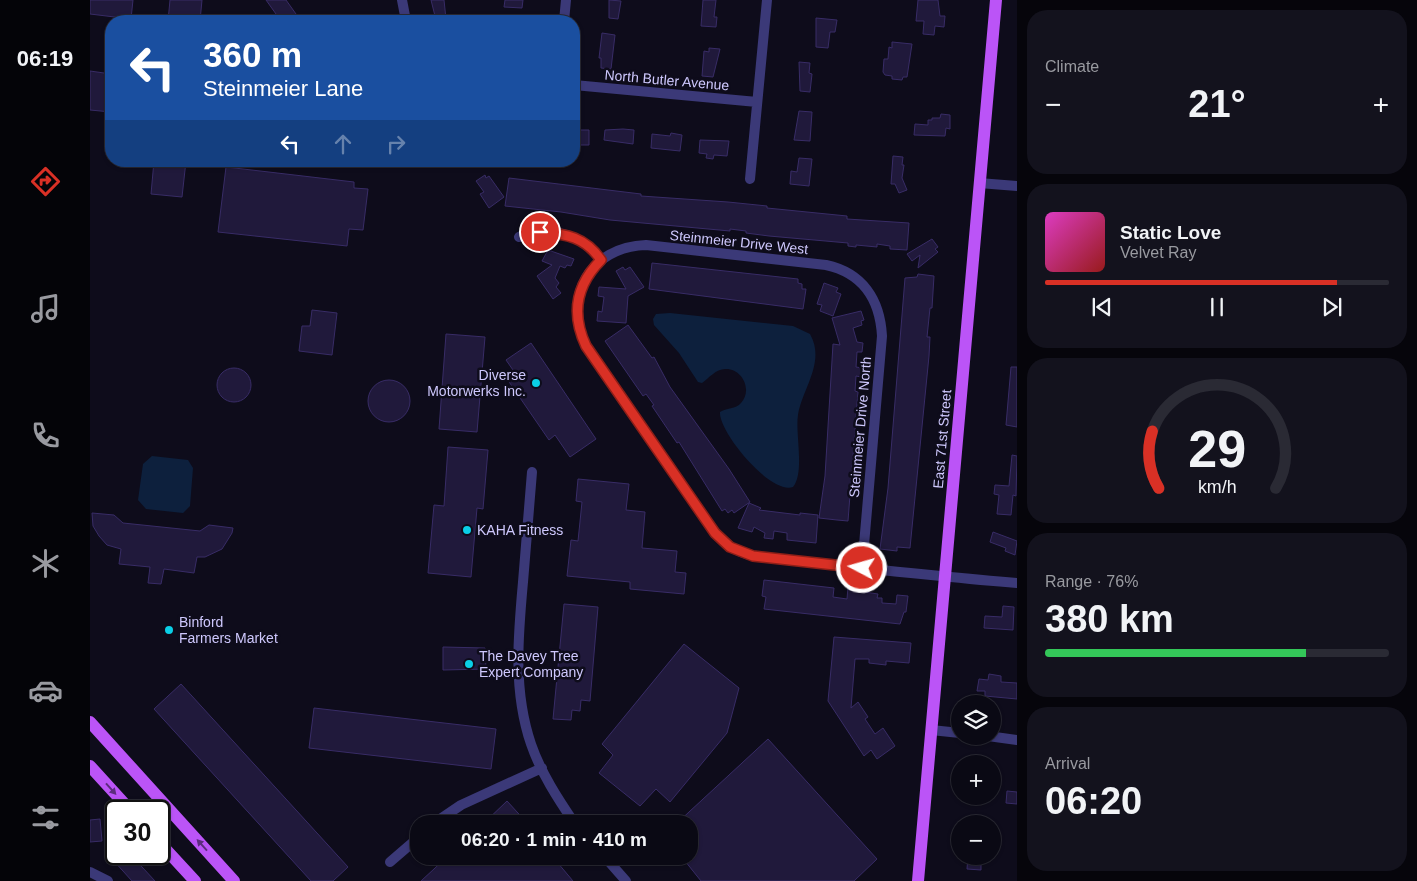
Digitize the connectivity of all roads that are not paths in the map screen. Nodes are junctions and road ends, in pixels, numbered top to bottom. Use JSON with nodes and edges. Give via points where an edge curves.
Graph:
{"nodes":[{"id":1,"x":402,"y":0,"type":"edge"},
{"id":2,"x":566,"y":0,"type":"edge"},
{"id":3,"x":766,"y":0,"type":"edge"},
{"id":4,"x":996,"y":0,"type":"edge"},
{"id":5,"x":405,"y":15,"type":"edge"},
{"id":6,"x":565,"y":15,"type":"edge"},
{"id":7,"x":580,"y":86,"type":"edge"},
{"id":8,"x":757,"y":102,"type":"junction"},
{"id":9,"x":750,"y":178,"type":"dead end"},
{"id":10,"x":979,"y":183,"type":"junction"},
{"id":11,"x":1017,"y":186,"type":"edge"},
{"id":12,"x":519,"y":237,"type":"dead end"},
{"id":13,"x":601,"y":260,"type":"junction"},
{"id":14,"x":869,"y":291,"type":"joint"},
{"id":15,"x":532,"y":472,"type":"dead end"},
{"id":16,"x":862,"y":568,"type":"junction"},
{"id":17,"x":945,"y":577,"type":"junction"},
{"id":18,"x":1017,"y":583,"type":"edge"},
{"id":19,"x":90,"y":722,"type":"edge"},
{"id":20,"x":931,"y":730,"type":"junction"},
{"id":21,"x":951,"y":732,"type":"edge"},
{"id":22,"x":1001,"y":738,"type":"edge"},
{"id":23,"x":1017,"y":740,"type":"edge"},
{"id":24,"x":90,"y":766,"type":"edge"},
{"id":25,"x":542,"y":768,"type":"junction"},
{"id":26,"x":121,"y":800,"type":"edge"},
{"id":27,"x":447,"y":815,"type":"edge"},
{"id":28,"x":569,"y":815,"type":"edge"},
{"id":29,"x":410,"y":844,"type":"edge"},
{"id":30,"x":170,"y":854,"type":"edge"},
{"id":31,"x":390,"y":862,"type":"dead end"},
{"id":32,"x":612,"y":865,"type":"edge"},
{"id":33,"x":90,"y":872,"type":"edge"},
{"id":34,"x":108,"y":881,"type":"edge"},
{"id":35,"x":195,"y":881,"type":"edge"},
{"id":36,"x":234,"y":881,"type":"edge"},
{"id":37,"x":626,"y":881,"type":"edge"},
{"id":38,"x":918,"y":881,"type":"edge"}],
"edges":[{"from":1,"to":5,"type":"street"},
{"from":2,"to":6,"type":"street"},
{"from":3,"to":8,"type":"street"},
{"from":4,"to":10,"type":"main road","name":"East 71st Street"},
{"from":7,"to":8,"type":"street","name":"North Butler Avenue"},
{"from":8,"to":9,"type":"street"},
{"from":10,"to":11,"type":"street"},
{"from":10,"to":17,"type":"main road","name":"East 71st Street"},
{"from":12,"to":13,"type":"street","via":[[535,232],[573,236],[591,247]]},
{"from":13,"to":14,"type":"street","name":"Steinmeier Drive West","via":[[622,249],[646,245],[822,264],[850,274]]},
{"from":13,"to":16,"type":"street","via":[[586,276],[580,291],[576,307],[580,335],[715,533],[730,547],[753,556]]},
{"from":14,"to":16,"type":"street","name":"Steinmeier Drive North","via":[[880,315],[882,336]]},
{"from":15,"to":25,"type":"street","via":[[518,671],[524,716]]},
{"from":16,"to":17,"type":"street"},
{"from":17,"to":18,"type":"street"},
{"from":17,"to":20,"type":"main road","name":"East 71st Street"},
{"from":36,"to":19,"type":"main road","one_way":true},
{"from":20,"to":21,"type":"street"},
{"from":20,"to":38,"type":"main road","name":"East 71st Street"},
{"from":22,"to":23,"type":"street"},
{"from":24,"to":26,"type":"main road","one_way":true},
{"from":25,"to":27,"type":"street","via":[[461,805]]},
{"from":25,"to":28,"type":"street"},
{"from":29,"to":31,"type":"street"},
{"from":30,"to":35,"type":"main road"},
{"from":32,"to":37,"type":"street"},
{"from":33,"to":34,"type":"street"}]}
